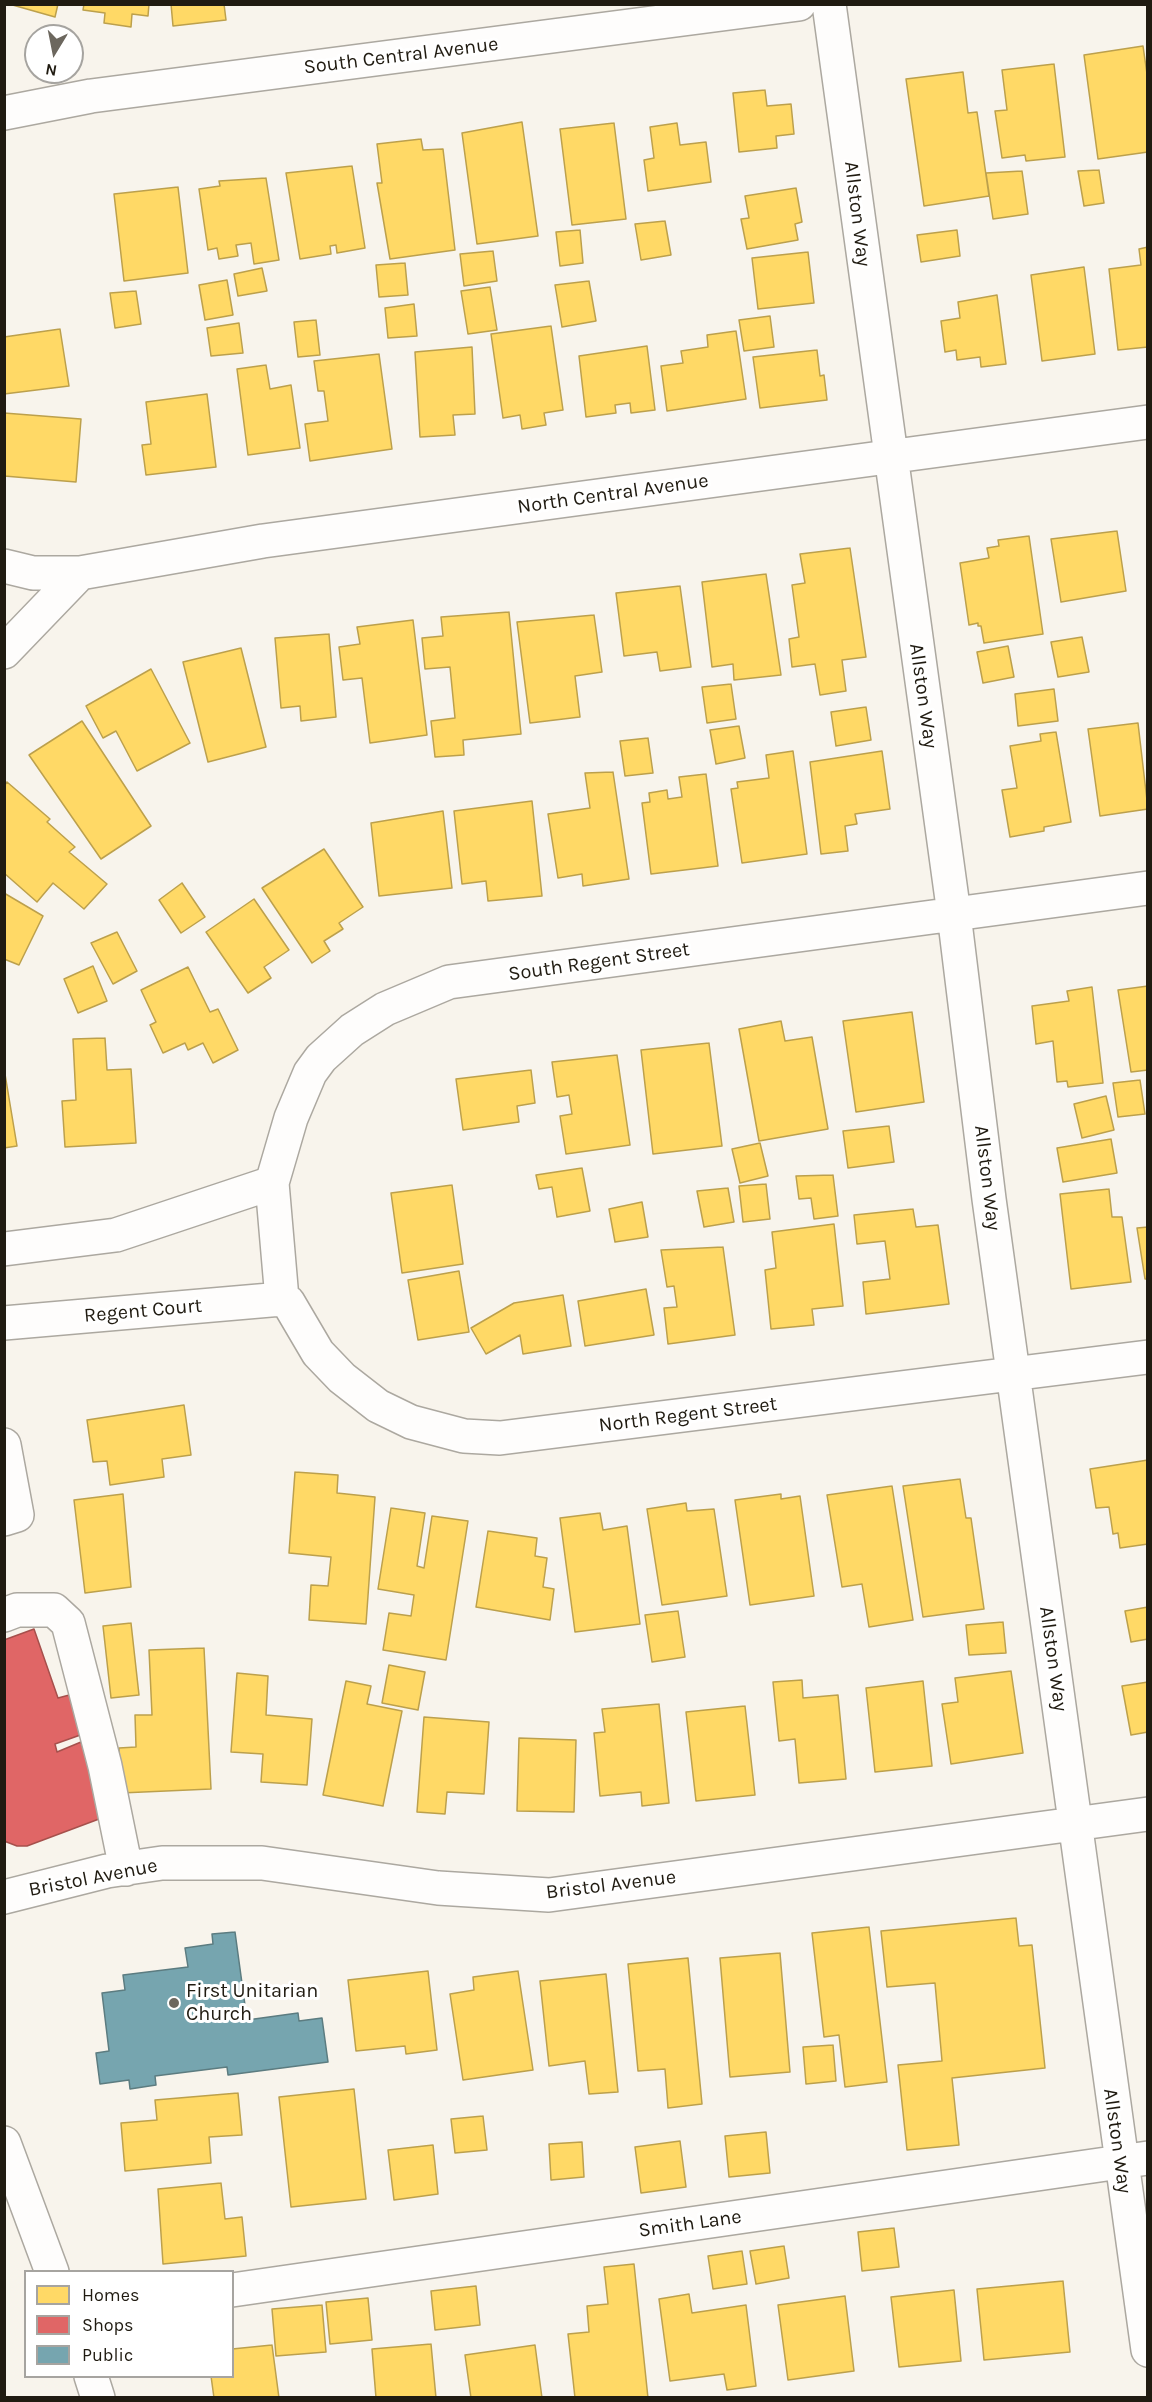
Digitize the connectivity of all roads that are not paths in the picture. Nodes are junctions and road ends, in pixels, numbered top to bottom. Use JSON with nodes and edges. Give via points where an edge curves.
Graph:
{"nodes":[{"id":1,"x":799,"y":4,"type":"edge"},
{"id":2,"x":829,"y":4,"type":"edge"},
{"id":3,"x":4,"y":113,"type":"edge"},
{"id":4,"x":1148,"y":422,"type":"edge"},
{"id":5,"x":891,"y":456,"type":"junction"},
{"id":6,"x":4,"y":566,"type":"edge"},
{"id":7,"x":80,"y":573,"type":"junction"},
{"id":8,"x":4,"y":652,"type":"edge"},
{"id":9,"x":1148,"y":888,"type":"edge"},
{"id":10,"x":954,"y":914,"type":"junction"},
{"id":11,"x":272,"y":1183,"type":"junction"},
{"id":12,"x":4,"y":1249,"type":"edge"},
{"id":13,"x":282,"y":1299,"type":"junction"},
{"id":14,"x":4,"y":1323,"type":"edge"},
{"id":15,"x":1148,"y":1357,"type":"edge"},
{"id":16,"x":1014,"y":1375,"type":"junction"},
{"id":17,"x":4,"y":1445,"type":"edge"},
{"id":18,"x":4,"y":1519,"type":"edge"},
{"id":19,"x":4,"y":1616,"type":"edge"},
{"id":20,"x":1148,"y":1814,"type":"edge"},
{"id":21,"x":1076,"y":1824,"type":"junction"},
{"id":22,"x":126,"y":1869,"type":"junction"},
{"id":23,"x":4,"y":1897,"type":"edge"},
{"id":24,"x":4,"y":2143,"type":"edge"},
{"id":25,"x":1134,"y":2160,"type":"edge"},
{"id":26,"x":52,"y":2270,"type":"edge"},
{"id":27,"x":234,"y":2290,"type":"edge"},
{"id":28,"x":1148,"y":2350,"type":"edge"},
{"id":29,"x":92,"y":2378,"type":"edge"},
{"id":30,"x":98,"y":2397,"type":"edge"}],
"edges":[{"from":1,"to":3,"type":"street","name":"South Central Avenue","via":[[103,95]]},
{"from":2,"to":5,"type":"street","name":"Allston Way"},
{"from":4,"to":5,"type":"street","name":"North Central Avenue"},
{"from":5,"to":7,"type":"street","name":"North Central Avenue","via":[[263,541]]},
{"from":5,"to":10,"type":"street","name":"Allston Way"},
{"from":6,"to":7,"type":"street","name":"North Central Avenue","via":[[33,573]]},
{"from":7,"to":8,"type":"street"},
{"from":9,"to":10,"type":"street","name":"South Regent Street"},
{"from":10,"to":11,"type":"street","name":"South Regent Street","via":[[449,982],[418,993],[352,1030],[321,1058],[310,1073],[291,1118]]},
{"from":10,"to":16,"type":"street","name":"Allston Way"},
{"from":11,"to":12,"type":"street","via":[[116,1235]]},
{"from":11,"to":13,"type":"street","name":"South Regent Street"},
{"from":13,"to":14,"type":"street","name":"Regent Court"},
{"from":13,"to":16,"type":"street","name":"North Regent Street","via":[[288,1302],[318,1353],[378,1406],[411,1422],[464,1436],[500,1438]]},
{"from":15,"to":16,"type":"street","name":"North Regent Street"},
{"from":16,"to":21,"type":"street","name":"Allston Way"},
{"from":17,"to":18,"type":"street","via":[[17,1515]]},
{"from":19,"to":22,"type":"street","via":[[17,1610],[54,1610],[68,1623],[105,1766]]},
{"from":20,"to":21,"type":"street","name":"Bristol Avenue"},
{"from":21,"to":22,"type":"street","name":"Bristol Avenue","via":[[549,1895],[438,1888],[262,1863],[162,1863]]},
{"from":21,"to":25,"type":"street","name":"Allston Way"},
{"from":22,"to":23,"type":"street","name":"Bristol Avenue"},
{"from":24,"to":26,"type":"street"},
{"from":25,"to":27,"type":"street","name":"Smith Lane"},
{"from":25,"to":28,"type":"street","name":"Allston Way"},
{"from":29,"to":30,"type":"street"}]}
